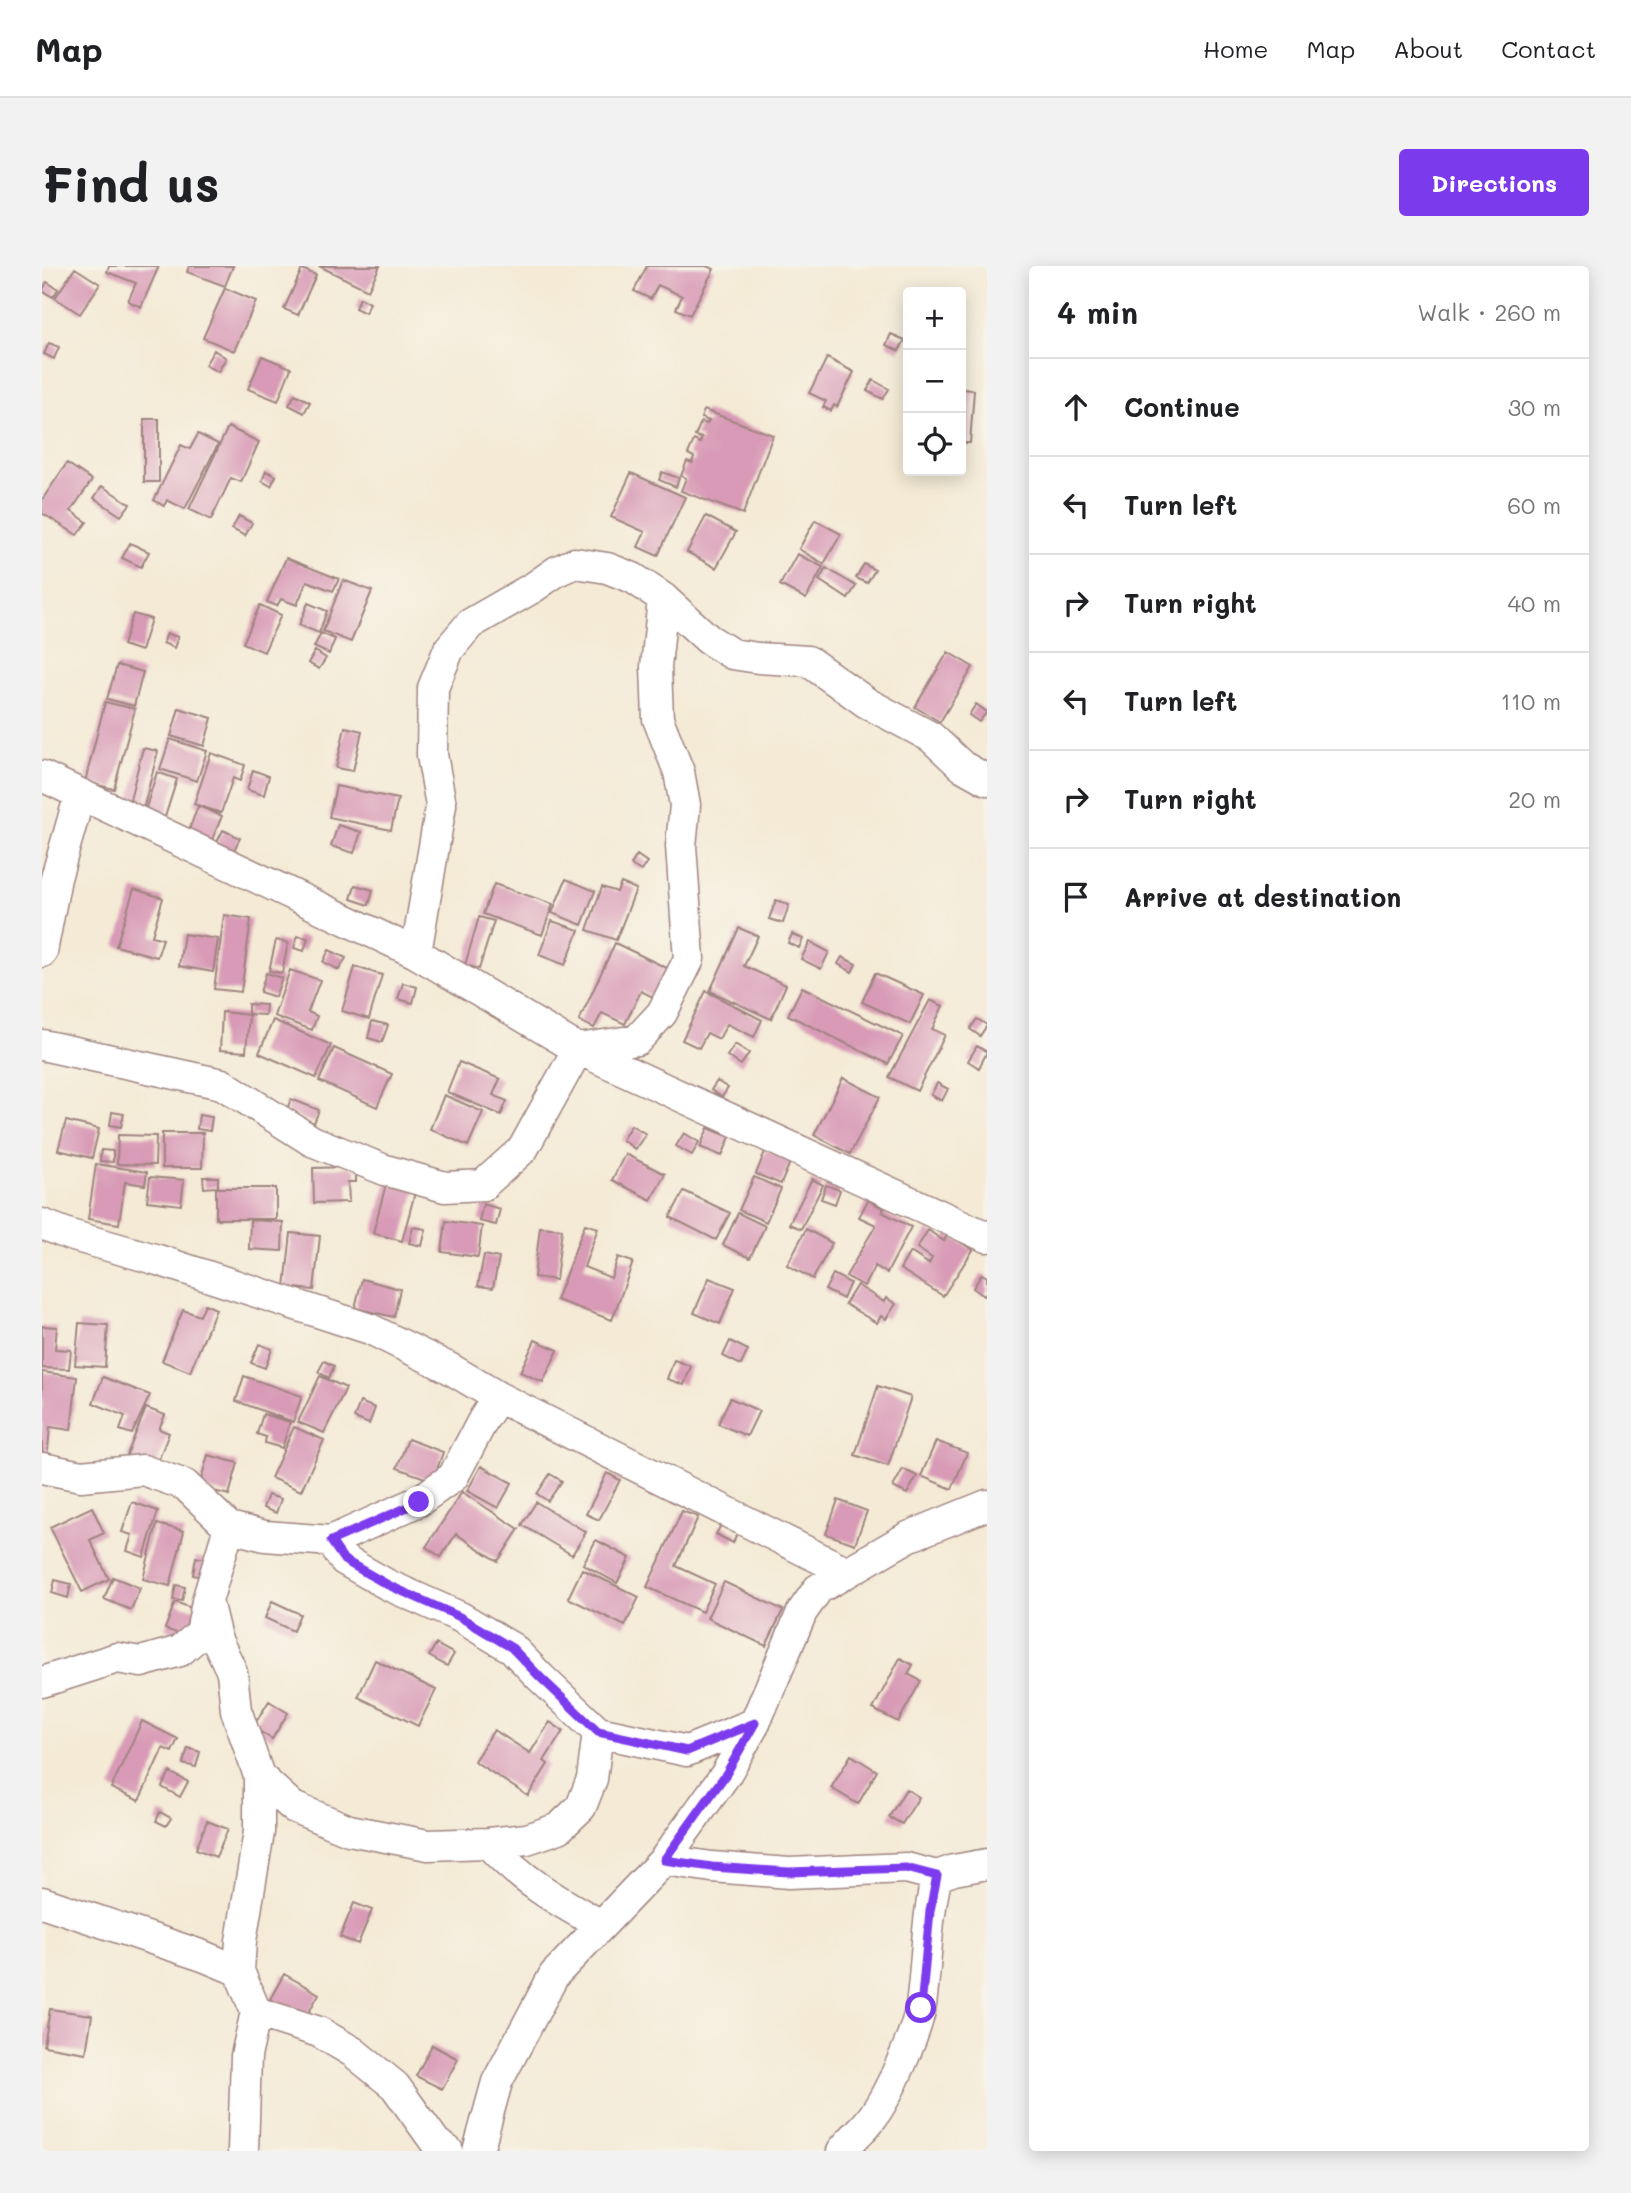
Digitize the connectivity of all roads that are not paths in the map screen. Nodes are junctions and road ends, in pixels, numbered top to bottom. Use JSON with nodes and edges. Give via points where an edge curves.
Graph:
{"nodes":[{"id":1,"x":663,"y":598,"type":"junction"},
{"id":2,"x":42,"y":776,"type":"edge"},
{"id":3,"x":987,"y":780,"type":"edge"},
{"id":4,"x":80,"y":794,"type":"junction"},
{"id":5,"x":42,"y":952,"type":"edge"},
{"id":6,"x":416,"y":953,"type":"junction"},
{"id":7,"x":42,"y":1045,"type":"edge"},
{"id":8,"x":578,"y":1049,"type":"junction"},
{"id":9,"x":42,"y":1224,"type":"edge"},
{"id":10,"x":987,"y":1237,"type":"edge"},
{"id":11,"x":498,"y":1397,"type":"junction"},
{"id":12,"x":42,"y":1468,"type":"edge"},
{"id":13,"x":987,"y":1505,"type":"edge"},
{"id":14,"x":229,"y":1527,"type":"junction"},
{"id":15,"x":331,"y":1541,"type":"junction"},
{"id":16,"x":845,"y":1571,"type":"junction"},
{"id":17,"x":207,"y":1601,"type":"junction"},
{"id":18,"x":42,"y":1682,"type":"edge"},
{"id":19,"x":755,"y":1723,"type":"junction"},
{"id":20,"x":598,"y":1732,"type":"junction"},
{"id":21,"x":259,"y":1776,"type":"junction"},
{"id":22,"x":488,"y":1843,"type":"junction"},
{"id":23,"x":664,"y":1860,"type":"junction"},
{"id":24,"x":987,"y":1864,"type":"edge"},
{"id":25,"x":937,"y":1876,"type":"junction"},
{"id":26,"x":42,"y":1902,"type":"edge"},
{"id":27,"x":601,"y":1925,"type":"junction"},
{"id":28,"x":239,"y":1971,"type":"junction"},
{"id":29,"x":256,"y":2012,"type":"junction"},
{"id":30,"x":243,"y":2151,"type":"edge"},
{"id":31,"x":448,"y":2151,"type":"edge"},
{"id":32,"x":478,"y":2151,"type":"edge"},
{"id":33,"x":842,"y":2151,"type":"edge"}],
"edges":[{"from":1,"to":3,"type":"street","via":[[732,654],[808,661],[867,703],[932,737],[962,766]]},
{"from":1,"to":6,"type":"street","via":[[634,578],[575,563],[470,624],[449,649],[433,688],[432,755],[441,806]]},
{"from":1,"to":8,"type":"street","via":[[656,667],[658,719],[679,772],[685,806],[681,846],[689,959],[662,1013],[637,1040]]},
{"from":2,"to":4,"type":"street"},
{"from":4,"to":5,"type":"street","via":[[56,878]]},
{"from":4,"to":6,"type":"street"},
{"from":6,"to":8,"type":"street"},
{"from":7,"to":8,"type":"street","via":[[222,1084],[312,1141],[385,1170],[445,1187],[483,1185],[523,1149]]},
{"from":8,"to":10,"type":"street"},
{"from":9,"to":11,"type":"street","via":[[370,1329]]},
{"from":11,"to":15,"type":"street","via":[[453,1477],[419,1502]]},
{"from":11,"to":16,"type":"street"},
{"from":12,"to":14,"type":"street","via":[[81,1476],[143,1470],[185,1485]]},
{"from":13,"to":16,"type":"street","via":[[908,1537]]},
{"from":14,"to":15,"type":"street","via":[[264,1536]]},
{"from":14,"to":17,"type":"street"},
{"from":15,"to":20,"type":"street","via":[[344,1560],[512,1648]]},
{"from":16,"to":19,"type":"street","via":[[818,1589],[802,1612]]},
{"from":17,"to":18,"type":"street","via":[[201,1633],[180,1651],[141,1662],[117,1658]]},
{"from":17,"to":21,"type":"street","via":[[216,1638],[232,1672],[236,1710]]},
{"from":19,"to":20,"type":"street","via":[[687,1751]]},
{"from":19,"to":23,"type":"street","via":[[726,1774]]},
{"from":20,"to":22,"type":"street","via":[[592,1779],[581,1807],[559,1828],[527,1839]]},
{"from":21,"to":22,"type":"street","via":[[293,1807],[349,1830],[428,1845]]},
{"from":21,"to":28,"type":"street","via":[[259,1832]]},
{"from":22,"to":27,"type":"street","via":[[540,1891]]},
{"from":23,"to":25,"type":"street","via":[[789,1872],[906,1868]]},
{"from":23,"to":27,"type":"street"},
{"from":24,"to":25,"type":"street"},
{"from":25,"to":33,"type":"street","via":[[921,2008],[903,2060],[871,2119]]},
{"from":26,"to":28,"type":"street"},
{"from":27,"to":32,"type":"street","via":[[554,1975],[497,2082]]},
{"from":28,"to":29,"type":"street"},
{"from":29,"to":30,"type":"street","via":[[246,2056]]},
{"from":29,"to":31,"type":"street","via":[[319,2032],[354,2052],[396,2086],[436,2143]]}]}
